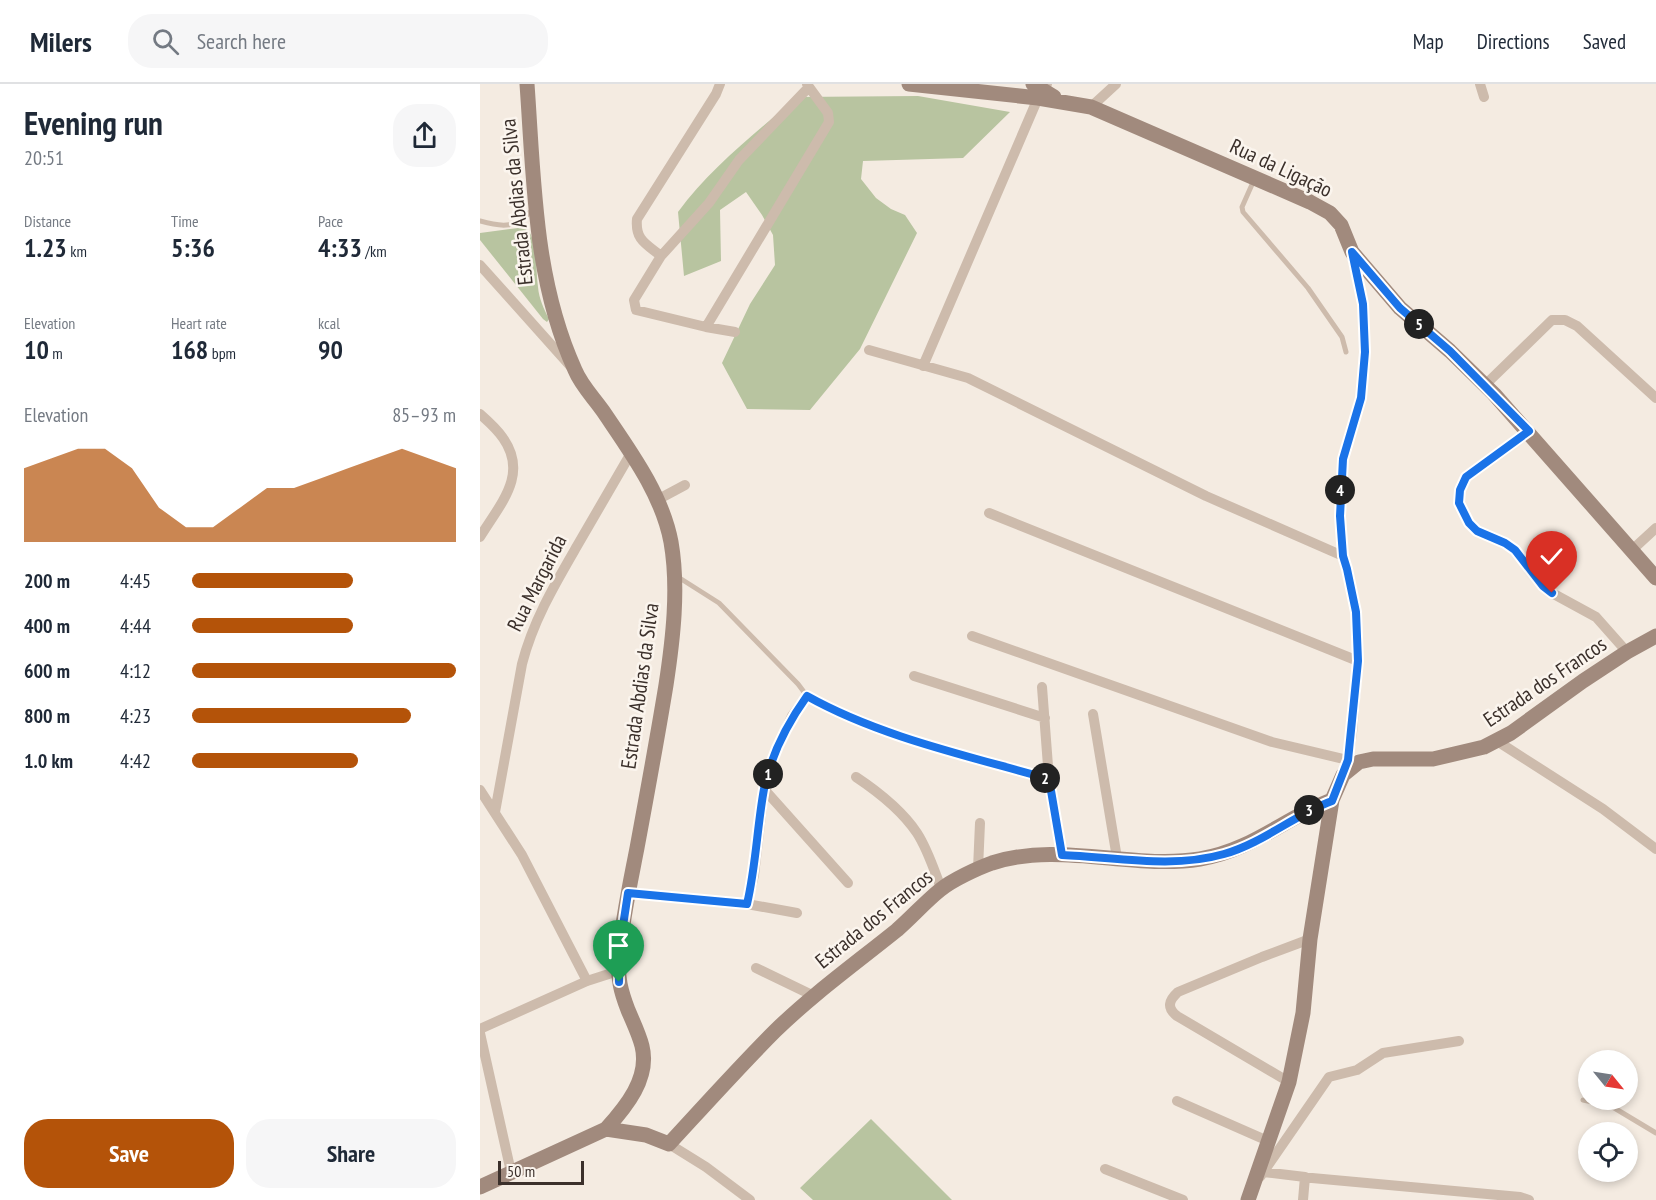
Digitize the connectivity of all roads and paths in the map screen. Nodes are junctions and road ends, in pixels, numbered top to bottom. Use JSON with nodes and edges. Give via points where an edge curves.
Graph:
{"nodes":[{"id":1,"x":527,"y":84,"type":"edge"},
{"id":2,"x":720,"y":84,"type":"edge"},
{"id":3,"x":909,"y":84,"type":"edge"},
{"id":4,"x":1116,"y":84,"type":"edge"},
{"id":5,"x":1480,"y":84,"type":"edge"},
{"id":6,"x":808,"y":85,"type":"edge"},
{"id":7,"x":1040,"y":89,"type":"edge"},
{"id":8,"x":1484,"y":97,"type":"dead end"},
{"id":9,"x":1091,"y":107,"type":"junction"},
{"id":10,"x":1255,"y":178,"type":"junction"},
{"id":11,"x":536,"y":205,"type":"junction"},
{"id":12,"x":480,"y":221,"type":"edge"},
{"id":13,"x":1352,"y":252,"type":"junction"},
{"id":14,"x":661,"y":256,"type":"junction"},
{"id":15,"x":480,"y":265,"type":"edge"},
{"id":16,"x":706,"y":327,"type":"junction"},
{"id":17,"x":735,"y":332,"type":"dead end"},
{"id":18,"x":869,"y":350,"type":"dead end"},
{"id":19,"x":1346,"y":352,"type":"dead end"},
{"id":20,"x":923,"y":366,"type":"junction"},
{"id":21,"x":576,"y":373,"type":"junction"},
{"id":22,"x":1485,"y":385,"type":"junction"},
{"id":23,"x":1656,"y":398,"type":"edge"},
{"id":24,"x":480,"y":414,"type":"edge"},
{"id":25,"x":1529,"y":431,"type":"junction"},
{"id":26,"x":631,"y":453,"type":"junction"},
{"id":27,"x":685,"y":485,"type":"dead end"},
{"id":28,"x":657,"y":500,"type":"junction"},
{"id":29,"x":989,"y":513,"type":"dead end"},
{"id":30,"x":1656,"y":528,"type":"edge"},
{"id":31,"x":480,"y":537,"type":"edge"},
{"id":32,"x":1632,"y":550,"type":"junction"},
{"id":33,"x":1343,"y":556,"type":"junction"},
{"id":34,"x":674,"y":575,"type":"junction"},
{"id":35,"x":1656,"y":578,"type":"edge"},
{"id":36,"x":972,"y":636,"type":"dead end"},
{"id":37,"x":1656,"y":636,"type":"edge"},
{"id":38,"x":1627,"y":652,"type":"junction"},
{"id":39,"x":1358,"y":661,"type":"junction"},
{"id":40,"x":914,"y":676,"type":"dead end"},
{"id":41,"x":1042,"y":687,"type":"dead end"},
{"id":42,"x":807,"y":696,"type":"junction"},
{"id":43,"x":1093,"y":714,"type":"dead end"},
{"id":44,"x":1045,"y":718,"type":"junction"},
{"id":45,"x":1497,"y":741,"type":"junction"},
{"id":46,"x":1348,"y":760,"type":"junction"},
{"id":47,"x":1343,"y":776,"type":"junction"},
{"id":48,"x":856,"y":777,"type":"dead end"},
{"id":49,"x":1049,"y":779,"type":"junction"},
{"id":50,"x":764,"y":789,"type":"junction"},
{"id":51,"x":480,"y":790,"type":"edge"},
{"id":52,"x":1332,"y":801,"type":"junction"},
{"id":53,"x":484,"y":805,"type":"edge"},
{"id":54,"x":495,"y":812,"type":"junction"},
{"id":55,"x":980,"y":823,"type":"dead end"},
{"id":56,"x":1656,"y":849,"type":"edge"},
{"id":57,"x":1062,"y":855,"type":"junction"},
{"id":58,"x":1117,"y":858,"type":"junction"},
{"id":59,"x":978,"y":869,"type":"junction"},
{"id":60,"x":848,"y":884,"type":"dead end"},
{"id":61,"x":941,"y":888,"type":"junction"},
{"id":62,"x":628,"y":893,"type":"junction"},
{"id":63,"x":747,"y":904,"type":"junction"},
{"id":64,"x":797,"y":913,"type":"dead end"},
{"id":65,"x":1311,"y":939,"type":"junction"},
{"id":66,"x":756,"y":968,"type":"dead end"},
{"id":67,"x":618,"y":971,"type":"junction"},
{"id":68,"x":587,"y":981,"type":"junction"},
{"id":69,"x":814,"y":996,"type":"junction"},
{"id":70,"x":480,"y":1031,"type":"edge"},
{"id":71,"x":1459,"y":1041,"type":"dead end"},
{"id":72,"x":1289,"y":1082,"type":"junction"},
{"id":73,"x":1177,"y":1101,"type":"dead end"},
{"id":74,"x":1618,"y":1110,"type":"edge"},
{"id":75,"x":606,"y":1129,"type":"junction"},
{"id":76,"x":1656,"y":1133,"type":"edge"},
{"id":77,"x":1268,"y":1141,"type":"junction"},
{"id":78,"x":669,"y":1144,"type":"junction"},
{"id":79,"x":1105,"y":1169,"type":"dead end"},
{"id":80,"x":511,"y":1172,"type":"junction"},
{"id":81,"x":1263,"y":1172,"type":"junction"},
{"id":82,"x":1301,"y":1177,"type":"junction"},
{"id":83,"x":480,"y":1187,"type":"edge"},
{"id":84,"x":1250,"y":1195,"type":"edge"},
{"id":85,"x":750,"y":1200,"type":"edge"},
{"id":86,"x":1183,"y":1200,"type":"edge"},
{"id":87,"x":1303,"y":1200,"type":"edge"},
{"id":88,"x":1529,"y":1200,"type":"edge"}],
"edges":[{"from":1,"to":11,"type":"street","name":"Estrada Abdias da Silva"},
{"from":2,"to":14,"type":"street","via":[[637,219],[636,232]]},
{"from":3,"to":7,"type":"street","name":"Rua da Ligação"},
{"from":4,"to":9,"type":"street"},
{"from":5,"to":8,"type":"street"},
{"from":6,"to":14,"type":"street","via":[[739,160],[709,203]]},
{"from":6,"to":16,"type":"street","via":[[828,113],[829,122]]},
{"from":7,"to":9,"type":"street","name":"Rua da Ligação","via":[[1059,100]]},
{"from":7,"to":20,"type":"street"},
{"from":9,"to":10,"type":"street","name":"Rua da Ligação"},
{"from":10,"to":13,"type":"street","name":"Rua da Ligação","via":[[1330,213],[1341,225]]},
{"from":10,"to":19,"type":"lane","via":[[1243,212],[1308,288],[1342,337]]},
{"from":11,"to":12,"type":"lane","via":[[517,223],[506,226]]},
{"from":11,"to":21,"type":"street","name":"Estrada Abdias da Silva","via":[[547,289]]},
{"from":13,"to":22,"type":"street","name":"Rua da Ligação","via":[[1400,308]]},
{"from":13,"to":33,"type":"street","via":[[1363,304],[1365,352],[1361,398],[1343,459]]},
{"from":14,"to":16,"type":"street","via":[[634,300],[636,310]]},
{"from":15,"to":21,"type":"street"},
{"from":16,"to":17,"type":"street"},
{"from":18,"to":20,"type":"street"},
{"from":20,"to":33,"type":"street","via":[[968,378],[1206,496]]},
{"from":21,"to":26,"type":"street","name":"Estrada Abdias da Silva"},
{"from":22,"to":23,"type":"street","via":[[1552,320],[1565,320],[1577,326]]},
{"from":22,"to":25,"type":"street","name":"Rua da Ligação"},
{"from":24,"to":31,"type":"street","via":[[502,436],[514,467],[512,482]]},
{"from":25,"to":32,"type":"street","name":"Rua da Ligação"},
{"from":25,"to":38,"type":"street","via":[[1466,477],[1459,503],[1477,531],[1515,550],[1543,586],[1596,617]]},
{"from":26,"to":28,"type":"street","name":"Estrada Abdias da Silva"},
{"from":26,"to":54,"type":"street","name":"Rua Margarida","via":[[528,640]]},
{"from":27,"to":28,"type":"street"},
{"from":28,"to":34,"type":"street","name":"Estrada Abdias da Silva","via":[[668,530]]},
{"from":29,"to":39,"type":"street"},
{"from":30,"to":32,"type":"street"},
{"from":32,"to":35,"type":"street","name":"Rua da Ligação"},
{"from":33,"to":39,"type":"street","via":[[1356,612]]},
{"from":34,"to":42,"type":"lane","via":[[719,603]]},
{"from":34,"to":62,"type":"street","name":"Estrada Abdias da Silva","via":[[667,677]]},
{"from":36,"to":46,"type":"street","via":[[1272,742]]},
{"from":37,"to":38,"type":"street","name":"Estrada dos Francos"},
{"from":38,"to":45,"type":"street","name":"Estrada dos Francos"},
{"from":39,"to":46,"type":"street"},
{"from":40,"to":44,"type":"street"},
{"from":41,"to":44,"type":"street"},
{"from":42,"to":49,"type":"street","via":[[891,732]]},
{"from":42,"to":50,"type":"street","via":[[784,733]]},
{"from":43,"to":58,"type":"street"},
{"from":44,"to":49,"type":"street"},
{"from":45,"to":47,"type":"street","name":"Estrada dos Francos","via":[[1433,759],[1359,762]]},
{"from":45,"to":56,"type":"street","via":[[1603,809]]},
{"from":46,"to":47,"type":"street"},
{"from":47,"to":52,"type":"street"},
{"from":48,"to":61,"type":"street","via":[[878,792],[916,831]]},
{"from":49,"to":57,"type":"street"},
{"from":50,"to":60,"type":"street"},
{"from":50,"to":63,"type":"street"},
{"from":51,"to":53,"type":"street"},
{"from":52,"to":58,"type":"street","name":"Estrada dos Francos","via":[[1224,854],[1170,861]]},
{"from":52,"to":65,"type":"street"},
{"from":53,"to":54,"type":"street"},
{"from":54,"to":68,"type":"street","via":[[551,908]]},
{"from":55,"to":59,"type":"street"},
{"from":57,"to":58,"type":"street","name":"Estrada dos Francos"},
{"from":57,"to":59,"type":"street","name":"Estrada dos Francos","via":[[1010,859]]},
{"from":59,"to":61,"type":"street","name":"Estrada dos Francos"},
{"from":61,"to":69,"type":"street","name":"Estrada dos Francos","via":[[900,927]]},
{"from":62,"to":63,"type":"street"},
{"from":62,"to":67,"type":"street","name":"Estrada Abdias da Silva"},
{"from":63,"to":64,"type":"street"},
{"from":65,"to":72,"type":"street","via":[[1304,1013]]},
{"from":65,"to":72,"type":"street","via":[[1178,992],[1169,1004],[1177,1016]]},
{"from":66,"to":69,"type":"street"},
{"from":67,"to":68,"type":"street"},
{"from":67,"to":75,"type":"street","name":"Estrada Abdias da Silva","via":[[643,1061],[626,1107]]},
{"from":68,"to":70,"type":"street"},
{"from":69,"to":78,"type":"street","name":"Estrada dos Francos"},
{"from":70,"to":80,"type":"street"},
{"from":71,"to":81,"type":"street","via":[[1383,1053],[1357,1070],[1329,1077]]},
{"from":72,"to":77,"type":"street"},
{"from":73,"to":77,"type":"street"},
{"from":74,"to":76,"type":"lane"},
{"from":75,"to":78,"type":"street"},
{"from":75,"to":80,"type":"street"},
{"from":77,"to":84,"type":"street"},
{"from":78,"to":85,"type":"street"},
{"from":79,"to":86,"type":"street"},
{"from":80,"to":83,"type":"street"},
{"from":81,"to":82,"type":"street"},
{"from":81,"to":84,"type":"street"},
{"from":82,"to":87,"type":"street","via":[[1305,1177]]},
{"from":82,"to":88,"type":"street"}]}
